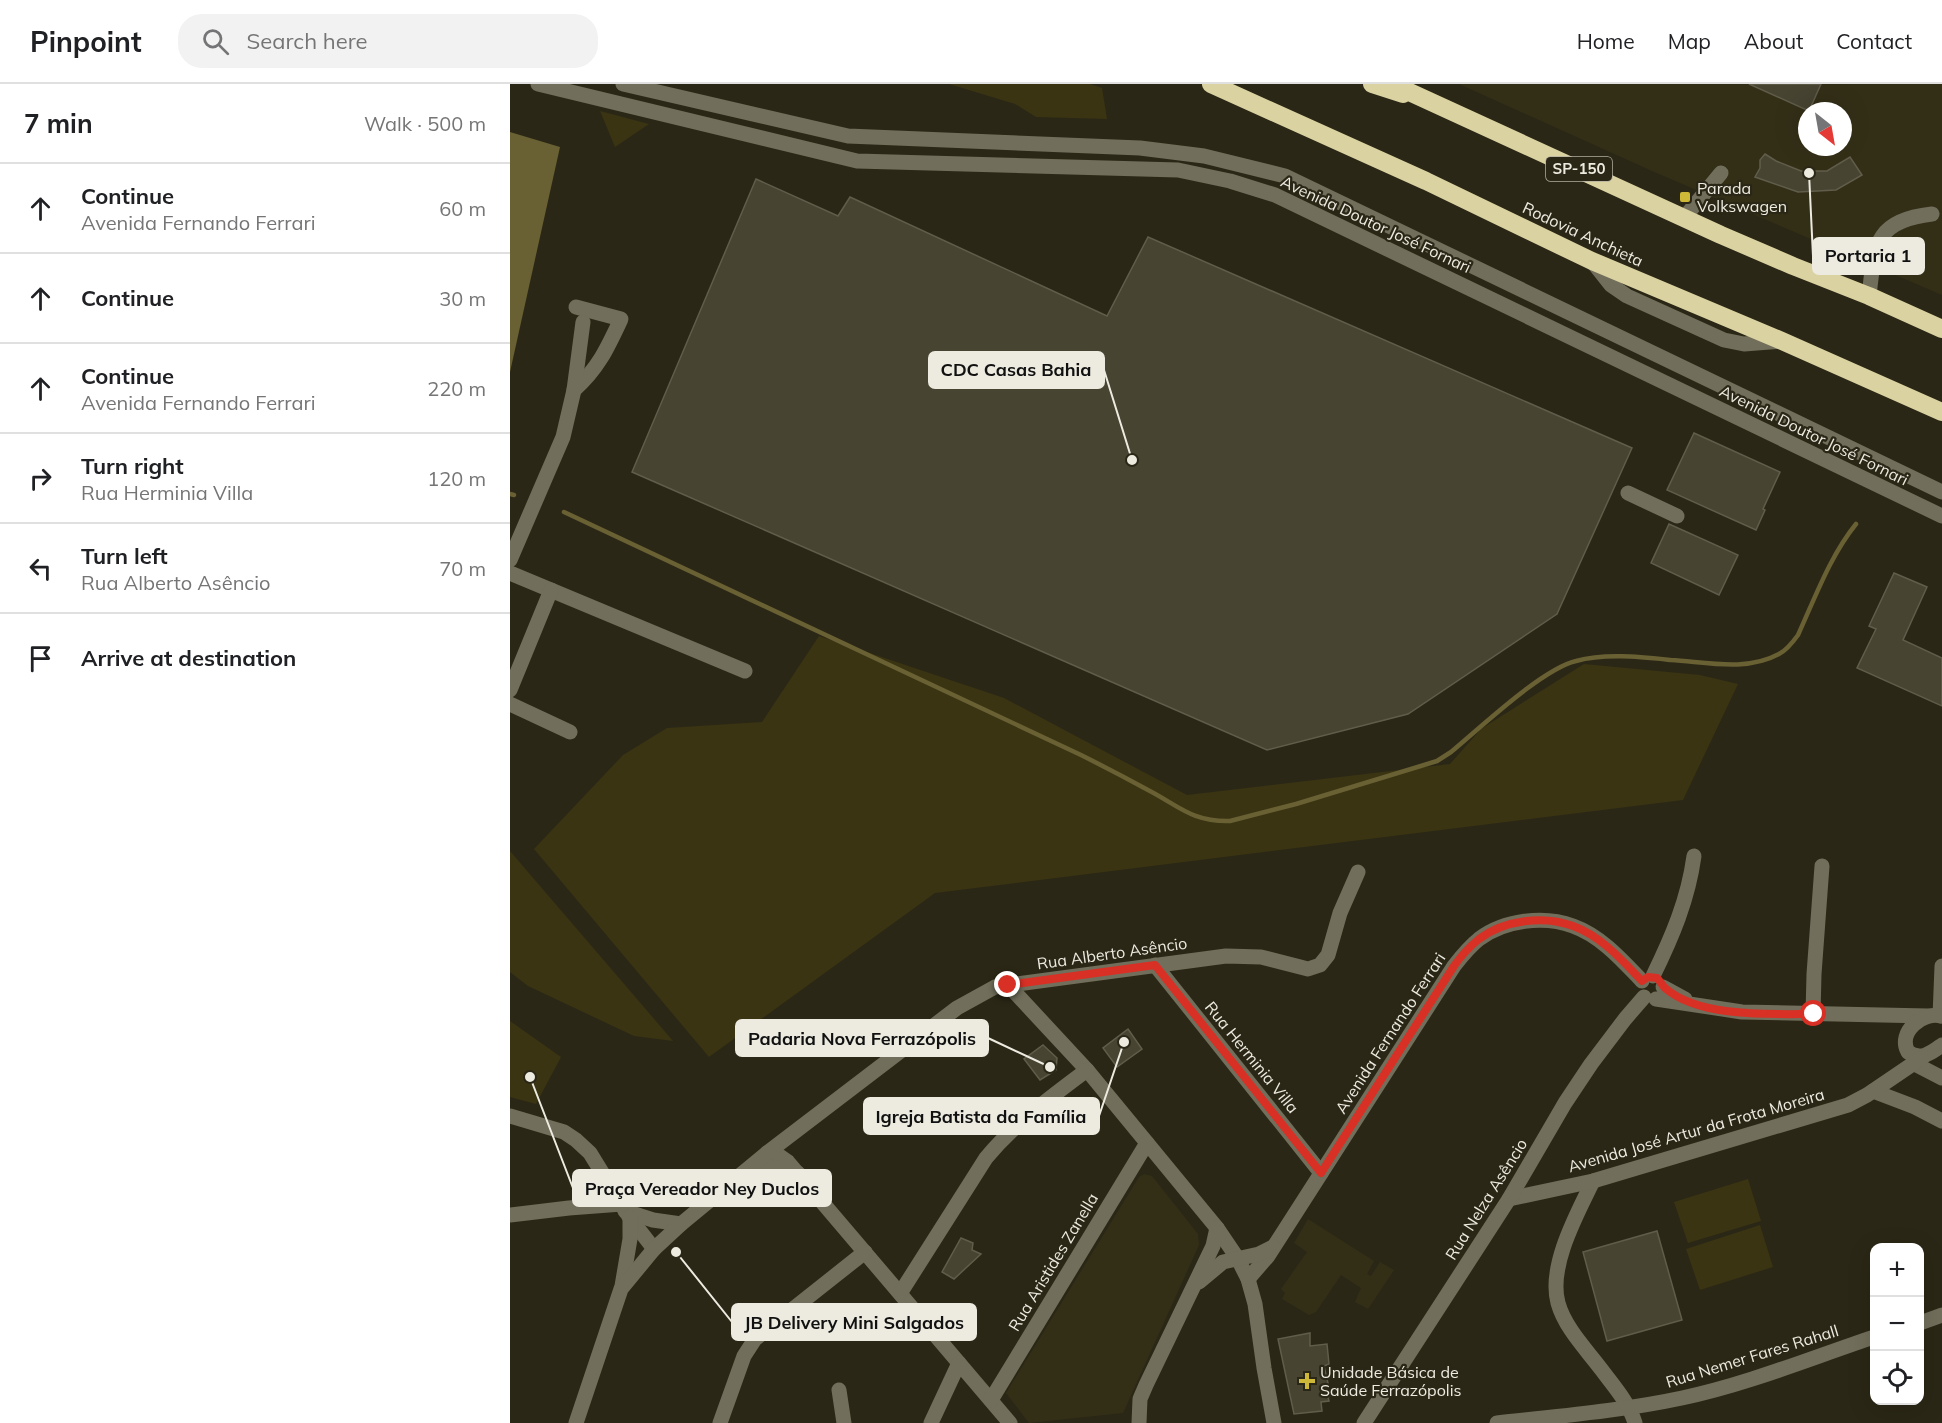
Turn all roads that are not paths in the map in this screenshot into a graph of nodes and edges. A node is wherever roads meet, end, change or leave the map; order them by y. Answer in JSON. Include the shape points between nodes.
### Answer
{"nodes":[{"id":1,"x":538,"y":84,"type":"edge"},
{"id":2,"x":623,"y":84,"type":"edge"},
{"id":3,"x":1211,"y":84,"type":"edge"},
{"id":4,"x":1372,"y":84,"type":"edge"},
{"id":5,"x":1392,"y":84,"type":"edge"},
{"id":6,"x":1436,"y":104,"type":"junction"},
{"id":7,"x":1721,"y":173,"type":"dead end"},
{"id":8,"x":1932,"y":214,"type":"dead end"},
{"id":9,"x":1684,"y":218,"type":"junction"},
{"id":10,"x":1869,"y":296,"type":"junction"},
{"id":11,"x":576,"y":307,"type":"dead end"},
{"id":12,"x":583,"y":322,"type":"dead end"},
{"id":13,"x":1942,"y":329,"type":"edge"},
{"id":14,"x":574,"y":390,"type":"junction"},
{"id":15,"x":1942,"y":412,"type":"edge"},
{"id":16,"x":1942,"y":492,"type":"edge"},
{"id":17,"x":1628,"y":493,"type":"dead end"},
{"id":18,"x":1677,"y":516,"type":"dead end"},
{"id":19,"x":1942,"y":516,"type":"edge"},
{"id":20,"x":510,"y":560,"type":"edge"},
{"id":21,"x":510,"y":573,"type":"edge"},
{"id":22,"x":550,"y":590,"type":"junction"},
{"id":23,"x":745,"y":671,"type":"dead end"},
{"id":24,"x":510,"y":690,"type":"edge"},
{"id":25,"x":510,"y":704,"type":"edge"},
{"id":26,"x":570,"y":732,"type":"dead end"},
{"id":27,"x":1694,"y":856,"type":"dead end"},
{"id":28,"x":1822,"y":866,"type":"dead end"},
{"id":29,"x":1358,"y":872,"type":"dead end"},
{"id":30,"x":1155,"y":965,"type":"junction"},
{"id":31,"x":1942,"y":966,"type":"edge"},
{"id":32,"x":1008,"y":985,"type":"junction"},
{"id":33,"x":1652,"y":988,"type":"junction"},
{"id":34,"x":1814,"y":1014,"type":"junction"},
{"id":35,"x":1879,"y":1016,"type":"junction"},
{"id":36,"x":1937,"y":1016,"type":"edge"},
{"id":37,"x":1905,"y":1044,"type":"junction"},
{"id":38,"x":1942,"y":1045,"type":"edge"},
{"id":39,"x":1918,"y":1060,"type":"junction"},
{"id":40,"x":1087,"y":1070,"type":"junction"},
{"id":41,"x":1942,"y":1078,"type":"edge"},
{"id":42,"x":1887,"y":1080,"type":"junction"},
{"id":43,"x":1873,"y":1091,"type":"junction"},
{"id":44,"x":510,"y":1116,"type":"edge"},
{"id":45,"x":1942,"y":1121,"type":"edge"},
{"id":46,"x":797,"y":1131,"type":"junction"},
{"id":47,"x":1147,"y":1143,"type":"junction"},
{"id":48,"x":767,"y":1153,"type":"junction"},
{"id":49,"x":798,"y":1173,"type":"junction"},
{"id":50,"x":1321,"y":1173,"type":"junction"},
{"id":51,"x":1593,"y":1181,"type":"junction"},
{"id":52,"x":728,"y":1186,"type":"junction"},
{"id":53,"x":1509,"y":1199,"type":"junction"},
{"id":54,"x":626,"y":1211,"type":"junction"},
{"id":55,"x":510,"y":1215,"type":"edge"},
{"id":56,"x":681,"y":1224,"type":"junction"},
{"id":57,"x":1217,"y":1228,"type":"junction"},
{"id":58,"x":1273,"y":1247,"type":"junction"},
{"id":59,"x":654,"y":1250,"type":"junction"},
{"id":60,"x":866,"y":1252,"type":"junction"},
{"id":61,"x":1238,"y":1259,"type":"junction"},
{"id":62,"x":1248,"y":1279,"type":"junction"},
{"id":63,"x":621,"y":1289,"type":"junction"},
{"id":64,"x":1190,"y":1290,"type":"junction"},
{"id":65,"x":901,"y":1292,"type":"junction"},
{"id":66,"x":1941,"y":1315,"type":"edge"},
{"id":67,"x":1924,"y":1321,"type":"edge"},
{"id":68,"x":1870,"y":1339,"type":"edge"},
{"id":69,"x":959,"y":1363,"type":"junction"},
{"id":70,"x":839,"y":1390,"type":"dead end"},
{"id":71,"x":991,"y":1400,"type":"junction"},
{"id":72,"x":1629,"y":1408,"type":"junction"},
{"id":73,"x":576,"y":1423,"type":"edge"},
{"id":74,"x":720,"y":1423,"type":"edge"},
{"id":75,"x":844,"y":1423,"type":"edge"},
{"id":76,"x":931,"y":1423,"type":"edge"},
{"id":77,"x":1010,"y":1423,"type":"edge"},
{"id":78,"x":1139,"y":1423,"type":"edge"},
{"id":79,"x":1274,"y":1423,"type":"edge"},
{"id":80,"x":1364,"y":1423,"type":"edge"},
{"id":81,"x":1497,"y":1423,"type":"edge"},
{"id":82,"x":1635,"y":1423,"type":"edge"}],
"edges":[{"from":1,"to":19,"type":"street","name":"Avenida Doutor José Fornari","via":[[857,160],[1178,170],[1230,181],[1286,200]]},
{"from":2,"to":16,"type":"street","name":"Avenida Doutor José Fornari","via":[[848,136],[1140,148],[1204,156],[1285,176]]},
{"from":3,"to":15,"type":"highway","name":"Rodovia Anchieta","via":[[1592,261]]},
{"from":4,"to":6,"type":"highway","number":"SP-150"},
{"from":5,"to":6,"type":"highway","number":"SP-150"},
{"from":6,"to":9,"type":"highway","number":"SP-150"},
{"from":7,"to":9,"type":"street"},
{"from":8,"to":10,"type":"street","via":[[1895,224],[1881,237],[1874,253]]},
{"from":9,"to":10,"type":"highway","number":"SP-150"},
{"from":10,"to":13,"type":"highway","number":"SP-150"},
{"from":11,"to":14,"type":"street","via":[[621,319],[590,376]]},
{"from":12,"to":14,"type":"street"},
{"from":14,"to":20,"type":"street","via":[[563,437]]},
{"from":17,"to":18,"type":"street"},
{"from":21,"to":22,"type":"street"},
{"from":22,"to":23,"type":"street"},
{"from":22,"to":24,"type":"street"},
{"from":25,"to":26,"type":"street"},
{"from":27,"to":33,"type":"street","name":"Rua Nelza Asêncio","via":[[1682,911]]},
{"from":28,"to":34,"type":"street"},
{"from":29,"to":30,"type":"street","name":"Rua Alberto Asêncio","via":[[1328,955],[1314,968],[1250,956]]},
{"from":30,"to":32,"type":"street","name":"Rua Alberto Asêncio"},
{"from":30,"to":50,"type":"street","name":"Rua Herminia Villa"},
{"from":31,"to":36,"type":"street"},
{"from":32,"to":40,"type":"street"},
{"from":32,"to":46,"type":"street","name":"Rua Alberto Asêncio","via":[[995,987],[957,1008]]},
{"from":33,"to":34,"type":"street","name":"Avenida Fernando Ferrari","via":[[1696,1004],[1742,1012]]},
{"from":33,"to":50,"type":"street","name":"Avenida Fernando Ferrari","via":[[1605,945],[1573,926],[1536,921],[1489,932],[1454,966]]},
{"from":33,"to":53,"type":"street","name":"Rua Nelza Asêncio","via":[[1584,1074]]},
{"from":34,"to":35,"type":"street"},
{"from":35,"to":36,"type":"street"},
{"from":35,"to":37,"type":"street","via":[[1897,1029]]},
{"from":36,"to":37,"type":"street","name":"Avenida José Artur da Frota Moreira","via":[[1912,1026]]},
{"from":37,"to":39,"type":"street"},
{"from":37,"to":42,"type":"street","name":"Avenida José Artur da Frota Moreira","via":[[1900,1061]]},
{"from":38,"to":39,"type":"street","name":"Avenida José Artur da Frota Moreira"},
{"from":39,"to":41,"type":"street"},
{"from":39,"to":42,"type":"street","name":"Avenida José Artur da Frota Moreira"},
{"from":40,"to":47,"type":"street"},
{"from":40,"to":65,"type":"street","via":[[1038,1107],[992,1150]]},
{"from":42,"to":43,"type":"street","name":"Avenida José Artur da Frota Moreira"},
{"from":43,"to":45,"type":"street"},
{"from":43,"to":51,"type":"street","name":"Avenida José Artur da Frota Moreira","via":[[1848,1105]]},
{"from":44,"to":54,"type":"street","via":[[564,1132],[576,1140],[590,1153]]},
{"from":46,"to":48,"type":"street","name":"Rua Alberto Asêncio"},
{"from":46,"to":49,"type":"street","via":[[790,1151]]},
{"from":47,"to":57,"type":"street"},
{"from":47,"to":71,"type":"street","name":"Rua Aristides Zanella"},
{"from":48,"to":49,"type":"street","via":[[782,1157]]},
{"from":48,"to":52,"type":"street","name":"Rua Alberto Asêncio"},
{"from":49,"to":52,"type":"street","name":"Rua Alberto Asêncio","via":[[770,1167]]},
{"from":49,"to":60,"type":"street"},
{"from":50,"to":58,"type":"street","name":"Avenida Fernando Ferrari"},
{"from":51,"to":53,"type":"street","name":"Avenida José Artur da Frota Moreira"},
{"from":51,"to":72,"type":"street","via":[[1557,1272],[1558,1304],[1570,1327]]},
{"from":52,"to":56,"type":"street","name":"Rua Alberto Asêncio"},
{"from":53,"to":80,"type":"street","name":"Rua Nelza Asêncio"},
{"from":54,"to":55,"type":"street","via":[[569,1208]]},
{"from":54,"to":56,"type":"street"},
{"from":54,"to":59,"type":"street"},
{"from":54,"to":63,"type":"street","via":[[630,1239]]},
{"from":56,"to":59,"type":"street","name":"Rua Alberto Asêncio"},
{"from":57,"to":61,"type":"street"},
{"from":57,"to":64,"type":"street","via":[[1213,1246]]},
{"from":58,"to":61,"type":"street"},
{"from":58,"to":62,"type":"street","name":"Avenida Fernando Ferrari"},
{"from":59,"to":63,"type":"street","name":"Rua Alberto Asêncio"},
{"from":60,"to":65,"type":"street"},
{"from":60,"to":74,"type":"street","via":[[755,1339],[744,1356]]},
{"from":61,"to":62,"type":"street"},
{"from":61,"to":64,"type":"street","via":[[1218,1265]]},
{"from":62,"to":79,"type":"street"},
{"from":63,"to":73,"type":"street"},
{"from":64,"to":78,"type":"street","via":[[1140,1399]]},
{"from":65,"to":69,"type":"street"},
{"from":66,"to":67,"type":"street"},
{"from":68,"to":72,"type":"street","name":"Rua Nemer Fares Rahall","via":[[1708,1392]]},
{"from":69,"to":71,"type":"street"},
{"from":69,"to":76,"type":"street"},
{"from":70,"to":75,"type":"street"},
{"from":71,"to":77,"type":"street"},
{"from":72,"to":81,"type":"street","name":"Rua Nemer Fares Rahall"},
{"from":72,"to":82,"type":"street"}]}
